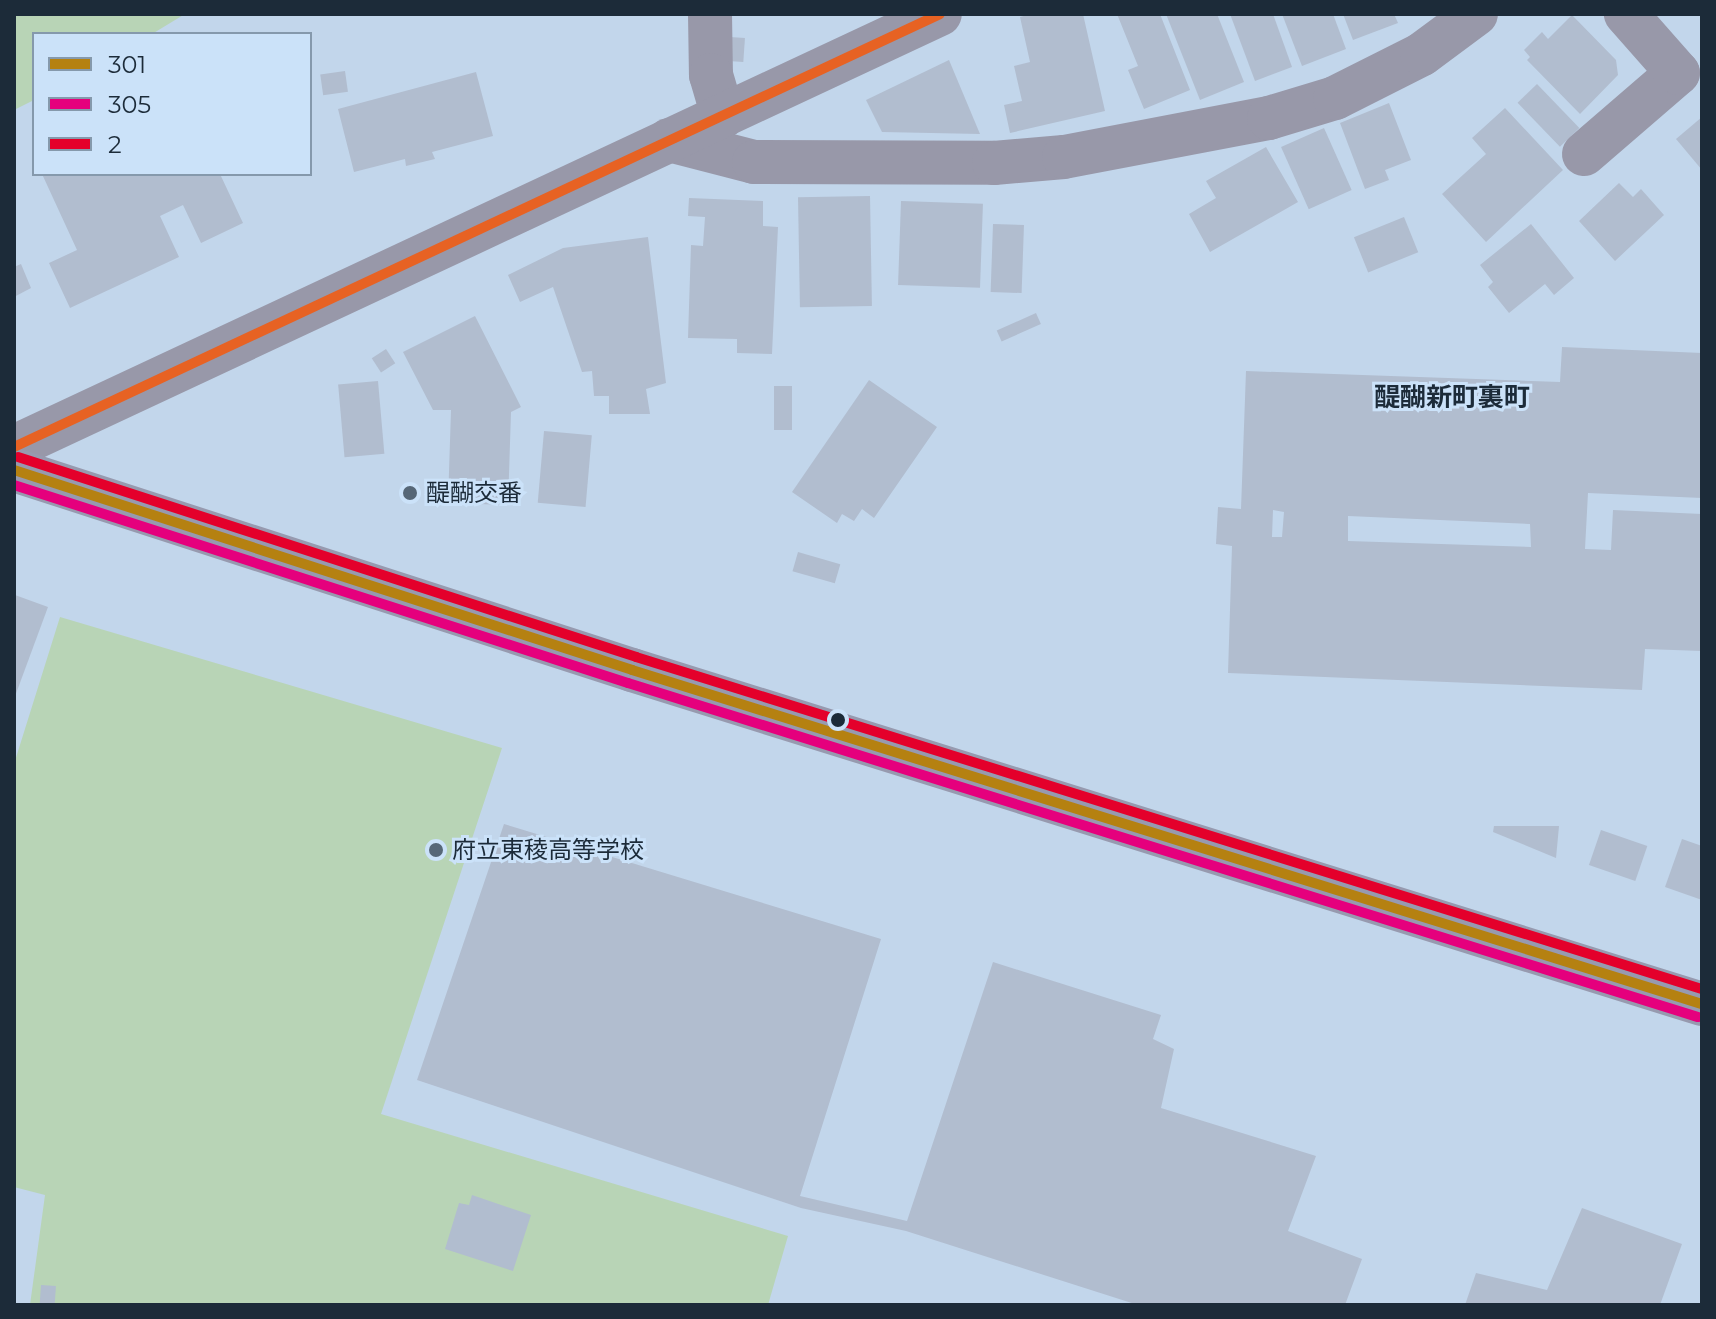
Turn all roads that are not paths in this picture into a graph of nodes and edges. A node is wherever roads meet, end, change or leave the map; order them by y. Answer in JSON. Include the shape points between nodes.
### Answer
{"nodes":[{"id":1,"x":710,"y":14,"type":"edge"},
{"id":2,"x":940,"y":14,"type":"edge"},
{"id":3,"x":1476,"y":14,"type":"edge"},
{"id":4,"x":1626,"y":14,"type":"edge"},
{"id":5,"x":723,"y":116,"type":"junction"},
{"id":6,"x":669,"y":140,"type":"junction"},
{"id":7,"x":1584,"y":154,"type":"dead end"},
{"id":8,"x":14,"y":447,"type":"edge"},
{"id":9,"x":14,"y":470,"type":"edge"},
{"id":10,"x":1702,"y":1004,"type":"edge"}],
"edges":[{"from":1,"to":5,"type":"street","via":[[711,75]]},
{"from":2,"to":5,"type":"street"},
{"from":3,"to":6,"type":"street","via":[[1422,54],[1335,98],[1269,118],[1064,157],[994,163],[754,162]]},
{"from":4,"to":7,"type":"street","via":[[1678,73]]},
{"from":5,"to":6,"type":"street"},
{"from":6,"to":8,"type":"street"},
{"from":9,"to":10,"type":"main road","via":[[632,670]]}]}
